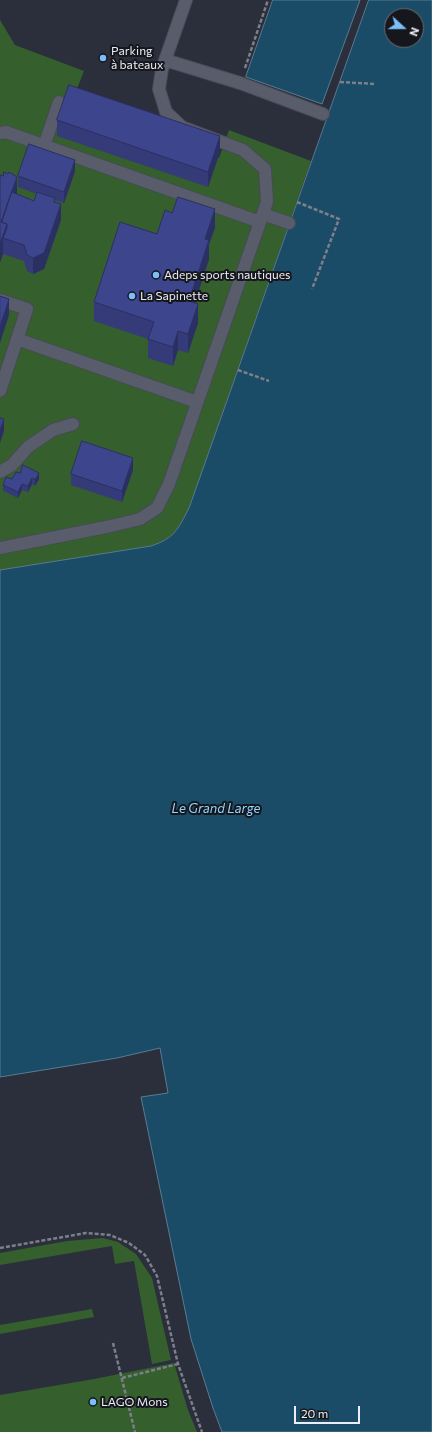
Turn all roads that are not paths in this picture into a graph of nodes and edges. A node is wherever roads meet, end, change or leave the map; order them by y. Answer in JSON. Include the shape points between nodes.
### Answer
{"nodes":[{"id":1,"x":186,"y":0,"type":"edge"},
{"id":2,"x":165,"y":60,"type":"junction"},
{"id":3,"x":59,"y":102,"type":"dead end"},
{"id":4,"x":323,"y":114,"type":"dead end"},
{"id":5,"x":0,"y":133,"type":"edge"},
{"id":6,"x":44,"y":146,"type":"junction"},
{"id":7,"x":261,"y":218,"type":"junction"},
{"id":8,"x":289,"y":223,"type":"dead end"},
{"id":9,"x":0,"y":300,"type":"edge"},
{"id":10,"x":17,"y":339,"type":"junction"},
{"id":11,"x":0,"y":391,"type":"edge"},
{"id":12,"x":197,"y":402,"type":"junction"},
{"id":13,"x":73,"y":424,"type":"dead end"},
{"id":14,"x":0,"y":472,"type":"edge"},
{"id":15,"x":0,"y":548,"type":"edge"}],
"edges":[{"from":1,"to":2,"type":"lane"},
{"from":2,"to":4,"type":"lane","via":[[240,83]]},
{"from":2,"to":7,"type":"lane","via":[[159,89],[166,112],[182,127],[243,150],[265,169],[267,202]]},
{"from":3,"to":6,"type":"lane"},
{"from":5,"to":6,"type":"lane","via":[[6,132]]},
{"from":6,"to":7,"type":"lane"},
{"from":7,"to":8,"type":"lane"},
{"from":7,"to":12,"type":"lane"},
{"from":9,"to":10,"type":"lane","via":[[27,309]]},
{"from":10,"to":11,"type":"lane"},
{"from":10,"to":12,"type":"lane"},
{"from":12,"to":15,"type":"lane","via":[[169,484],[157,508],[140,519]]},
{"from":13,"to":14,"type":"lane","via":[[53,430],[28,447],[12,465]]}]}
